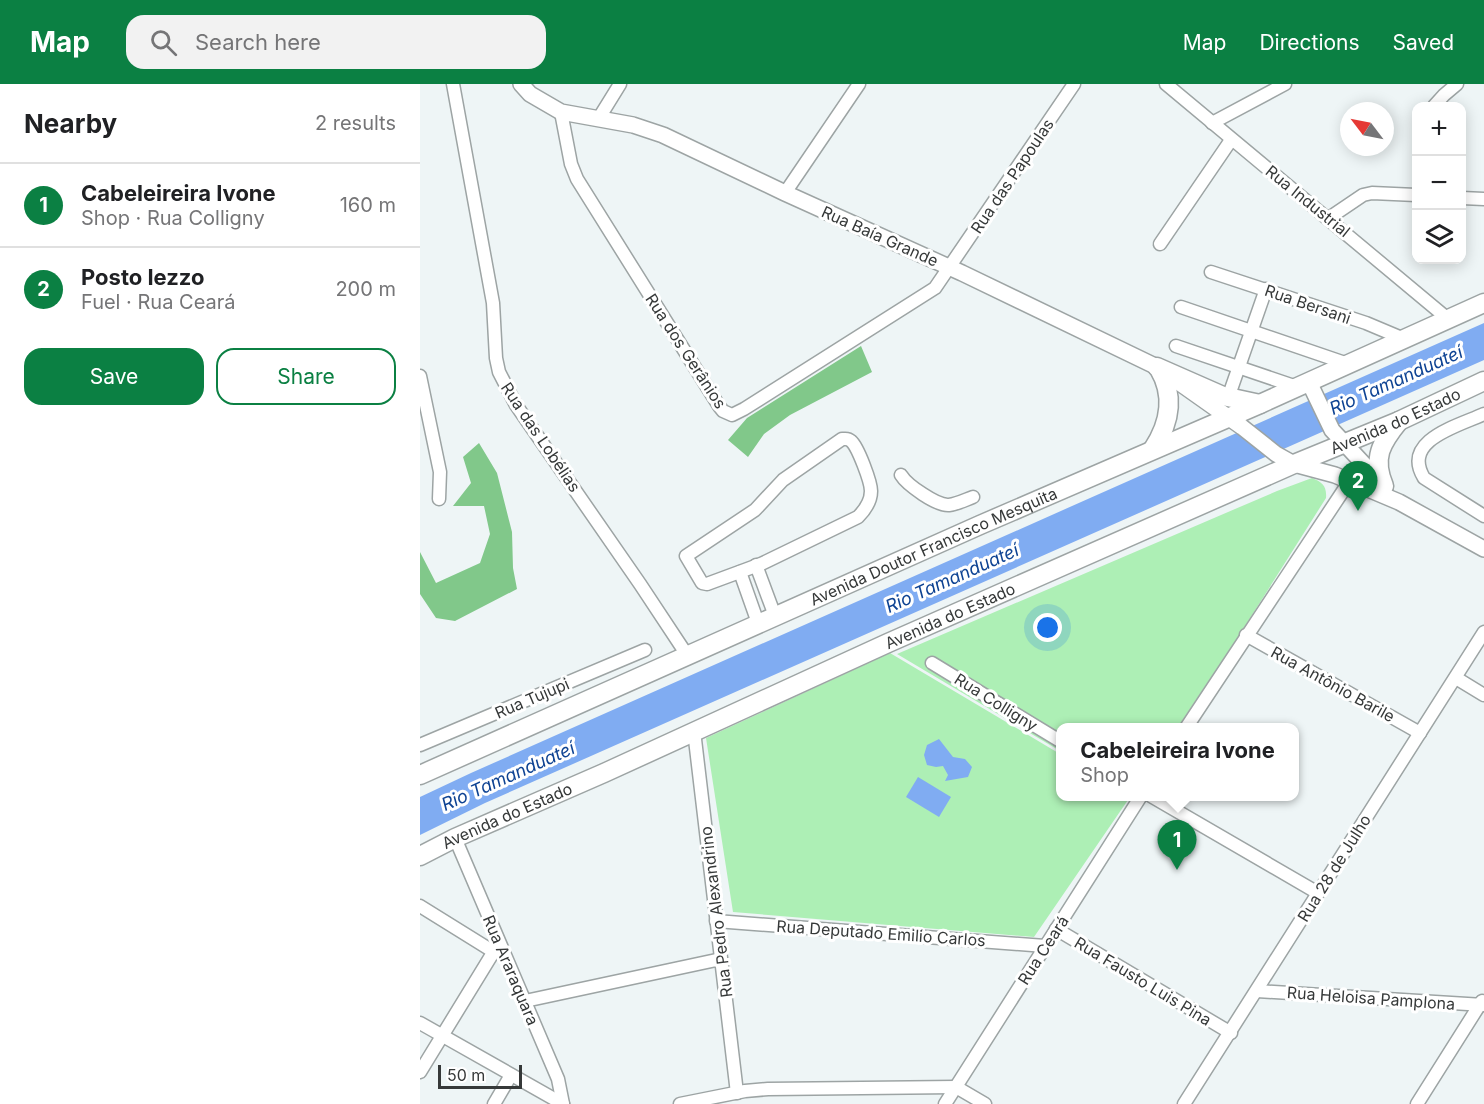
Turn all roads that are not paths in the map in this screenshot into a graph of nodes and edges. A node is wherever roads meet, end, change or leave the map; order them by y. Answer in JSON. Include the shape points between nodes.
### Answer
{"nodes":[{"id":1,"x":453,"y":84,"type":"edge"},
{"id":2,"x":521,"y":84,"type":"edge"},
{"id":3,"x":620,"y":84,"type":"edge"},
{"id":4,"x":859,"y":84,"type":"edge"},
{"id":5,"x":1074,"y":84,"type":"edge"},
{"id":6,"x":1166,"y":84,"type":"edge"},
{"id":7,"x":1285,"y":84,"type":"edge"},
{"id":8,"x":1457,"y":84,"type":"edge"},
{"id":9,"x":1438,"y":102,"type":"edge"},
{"id":10,"x":561,"y":112,"type":"junction"},
{"id":11,"x":599,"y":118,"type":"junction"},
{"id":12,"x":1212,"y":123,"type":"junction"},
{"id":13,"x":1231,"y":140,"type":"junction"},
{"id":14,"x":785,"y":193,"type":"junction"},
{"id":15,"x":1412,"y":195,"type":"edge"},
{"id":16,"x":1466,"y":198,"type":"edge"},
{"id":17,"x":1484,"y":199,"type":"edge"},
{"id":18,"x":1329,"y":218,"type":"junction"},
{"id":19,"x":1160,"y":244,"type":"dead end"},
{"id":20,"x":950,"y":267,"type":"junction"},
{"id":21,"x":1211,"y":272,"type":"dead end"},
{"id":22,"x":1266,"y":289,"type":"junction"},
{"id":23,"x":1484,"y":303,"type":"edge"},
{"id":24,"x":1181,"y":307,"type":"dead end"},
{"id":25,"x":1448,"y":319,"type":"junction"},
{"id":26,"x":1252,"y":331,"type":"junction"},
{"id":27,"x":1404,"y":339,"type":"junction"},
{"id":28,"x":1176,"y":346,"type":"dead end"},
{"id":29,"x":1348,"y":364,"type":"junction"},
{"id":30,"x":1239,"y":367,"type":"junction"},
{"id":31,"x":1158,"y":368,"type":"junction"},
{"id":32,"x":420,"y":376,"type":"edge"},
{"id":33,"x":1484,"y":381,"type":"edge"},
{"id":34,"x":1307,"y":388,"type":"junction"},
{"id":35,"x":1228,"y":398,"type":"junction"},
{"id":36,"x":1260,"y":404,"type":"junction"},
{"id":37,"x":1484,"y":414,"type":"edge"},
{"id":38,"x":1399,"y":421,"type":"junction"},
{"id":39,"x":1235,"y":422,"type":"junction"},
{"id":40,"x":1338,"y":437,"type":"junction"},
{"id":41,"x":1153,"y":449,"type":"junction"},
{"id":42,"x":1294,"y":464,"type":"junction"},
{"id":43,"x":1325,"y":472,"type":"junction"},
{"id":44,"x":901,"y":474,"type":"dead end"},
{"id":45,"x":1356,"y":483,"type":"junction"},
{"id":46,"x":1383,"y":486,"type":"junction"},
{"id":47,"x":973,"y":497,"type":"dead end"},
{"id":48,"x":439,"y":499,"type":"dead end"},
{"id":49,"x":1399,"y":502,"type":"junction"},
{"id":50,"x":1335,"y":503,"type":"junction"},
{"id":51,"x":1484,"y":516,"type":"edge"},
{"id":52,"x":1484,"y":549,"type":"edge"},
{"id":53,"x":756,"y":565,"type":"junction"},
{"id":54,"x":740,"y":572,"type":"junction"},
{"id":55,"x":766,"y":620,"type":"junction"},
{"id":56,"x":1484,"y":632,"type":"edge"},
{"id":57,"x":1246,"y":634,"type":"junction"},
{"id":58,"x":645,"y":650,"type":"dead end"},
{"id":59,"x":687,"y":655,"type":"junction"},
{"id":60,"x":932,"y":663,"type":"dead end"},
{"id":61,"x":1456,"y":678,"type":"junction"},
{"id":62,"x":1484,"y":694,"type":"edge"},
{"id":63,"x":1189,"y":723,"type":"edge"},
{"id":64,"x":694,"y":730,"type":"junction"},
{"id":65,"x":1420,"y":733,"type":"junction"},
{"id":66,"x":1056,"y":739,"type":"edge"},
{"id":67,"x":420,"y":744,"type":"edge"},
{"id":68,"x":420,"y":776,"type":"edge"},
{"id":69,"x":1138,"y":801,"type":"edge"},
{"id":70,"x":1160,"y":801,"type":"edge"},
{"id":71,"x":455,"y":838,"type":"junction"},
{"id":72,"x":420,"y":856,"type":"edge"},
{"id":73,"x":1318,"y":892,"type":"junction"},
{"id":74,"x":422,"y":912,"type":"edge"},
{"id":75,"x":717,"y":921,"type":"junction"},
{"id":76,"x":1056,"y":928,"type":"junction"},
{"id":77,"x":1045,"y":946,"type":"junction"},
{"id":78,"x":496,"y":947,"type":"junction"},
{"id":79,"x":721,"y":959,"type":"junction"},
{"id":80,"x":1261,"y":986,"type":"junction"},
{"id":81,"x":525,"y":1001,"type":"junction"},
{"id":82,"x":1482,"y":1003,"type":"edge"},
{"id":83,"x":420,"y":1023,"type":"edge"},
{"id":84,"x":1231,"y":1033,"type":"junction"},
{"id":85,"x":442,"y":1036,"type":"junction"},
{"id":86,"x":420,"y":1072,"type":"edge"},
{"id":87,"x":511,"y":1075,"type":"junction"},
{"id":88,"x":956,"y":1087,"type":"junction"},
{"id":89,"x":737,"y":1093,"type":"junction"},
{"id":90,"x":494,"y":1104,"type":"edge"},
{"id":91,"x":563,"y":1104,"type":"edge"},
{"id":92,"x":680,"y":1104,"type":"edge"},
{"id":93,"x":945,"y":1104,"type":"edge"},
{"id":94,"x":985,"y":1104,"type":"edge"},
{"id":95,"x":1185,"y":1104,"type":"edge"},
{"id":96,"x":1417,"y":1104,"type":"edge"}],
"edges":[{"from":1,"to":59,"type":"street","name":"Rua das Lobélias","via":[[493,303],[499,372],[516,405]]},
{"from":2,"to":10,"type":"main road","name":"Rua Baía Grande","via":[[530,94]]},
{"from":3,"to":11,"type":"street"},
{"from":4,"to":14,"type":"street"},
{"from":5,"to":20,"type":"street","name":"Rua das Papoulas"},
{"from":6,"to":12,"type":"street","name":"Rua Industrial"},
{"from":7,"to":12,"type":"street"},
{"from":8,"to":9,"type":"street"},
{"from":10,"to":11,"type":"main road","name":"Rua Baía Grande"},
{"from":10,"to":20,"type":"street","name":"Rua dos Gerânios","via":[[577,179],[719,406],[728,414],[736,414],[935,288]]},
{"from":11,"to":14,"type":"main road","name":"Rua Baía Grande","via":[[663,135]]},
{"from":12,"to":13,"type":"street","name":"Rua Industrial"},
{"from":13,"to":18,"type":"street","name":"Rua Industrial"},
{"from":13,"to":19,"type":"street"},
{"from":14,"to":20,"type":"main road","name":"Rua Baía Grande"},
{"from":15,"to":18,"type":"street","via":[[1363,195]]},
{"from":16,"to":17,"type":"street"},
{"from":18,"to":25,"type":"street","name":"Rua Industrial"},
{"from":20,"to":31,"type":"main road","name":"Rua Baía Grande"},
{"from":21,"to":22,"type":"street","name":"Rua Bersani"},
{"from":22,"to":26,"type":"street"},
{"from":22,"to":27,"type":"street","name":"Rua Bersani"},
{"from":23,"to":25,"type":"highway","name":"Avenida Doutor Francisco Mesquita"},
{"from":24,"to":26,"type":"street"},
{"from":25,"to":27,"type":"highway","name":"Avenida Doutor Francisco Mesquita"},
{"from":26,"to":29,"type":"street"},
{"from":26,"to":30,"type":"street"},
{"from":27,"to":29,"type":"highway","name":"Avenida Doutor Francisco Mesquita"},
{"from":28,"to":30,"type":"street"},
{"from":29,"to":34,"type":"highway","name":"Avenida Doutor Francisco Mesquita"},
{"from":30,"to":34,"type":"street"},
{"from":30,"to":35,"type":"street"},
{"from":31,"to":35,"type":"highway"},
{"from":31,"to":39,"type":"main road","name":"Rua Baía Grande"},
{"from":31,"to":41,"type":"highway","via":[[1169,390],[1168,411]]},
{"from":32,"to":48,"type":"street","via":[[440,472]]},
{"from":33,"to":38,"type":"highway","name":"Avenida do Estado"},
{"from":34,"to":36,"type":"highway","name":"Avenida Doutor Francisco Mesquita"},
{"from":34,"to":40,"type":"main road"},
{"from":35,"to":36,"type":"highway"},
{"from":36,"to":39,"type":"highway","name":"Avenida Doutor Francisco Mesquita"},
{"from":37,"to":51,"type":"street","via":[[1428,441],[1417,460],[1424,478]]},
{"from":38,"to":40,"type":"highway","name":"Avenida do Estado"},
{"from":38,"to":46,"type":"highway","via":[[1379,454],[1378,472]]},
{"from":39,"to":41,"type":"highway","name":"Avenida Doutor Francisco Mesquita"},
{"from":39,"to":42,"type":"main road","name":"Rua Baía Grande"},
{"from":40,"to":42,"type":"highway","name":"Avenida do Estado"},
{"from":40,"to":46,"type":"main road"},
{"from":41,"to":55,"type":"highway","name":"Avenida Doutor Francisco Mesquita"},
{"from":42,"to":43,"type":"main road","name":"Rua Baía Grande"},
{"from":42,"to":64,"type":"highway","name":"Avenida do Estado"},
{"from":43,"to":45,"type":"main road","name":"Rua Baía Grande"},
{"from":43,"to":50,"type":"street","via":[[1334,487]]},
{"from":44,"to":47,"type":"street","via":[[906,482],[939,504],[951,505]]},
{"from":45,"to":49,"type":"main road","name":"Rua Baía Grande"},
{"from":45,"to":50,"type":"street","via":[[1347,485]]},
{"from":46,"to":49,"type":"main road"},
{"from":49,"to":52,"type":"main road"},
{"from":50,"to":57,"type":"street"},
{"from":53,"to":54,"type":"street"},
{"from":53,"to":54,"type":"street","via":[[864,512],[870,498],[869,479],[850,441],[836,441],[783,480],[756,510],[686,556],[704,584]]},
{"from":53,"to":55,"type":"street"},
{"from":54,"to":55,"type":"street"},
{"from":55,"to":59,"type":"highway","name":"Avenida Doutor Francisco Mesquita"},
{"from":56,"to":61,"type":"street","name":"Rua 28 de Julho"},
{"from":57,"to":63,"type":"street"},
{"from":57,"to":65,"type":"street","name":"Rua Antônio Barile"},
{"from":58,"to":67,"type":"street","name":"Rua Tujupi"},
{"from":59,"to":68,"type":"highway","name":"Avenida Doutor Francisco Mesquita"},
{"from":60,"to":66,"type":"street","name":"Rua Colligny"},
{"from":61,"to":62,"type":"street"},
{"from":61,"to":65,"type":"street","name":"Rua 28 de Julho"},
{"from":64,"to":71,"type":"highway","name":"Avenida do Estado"},
{"from":64,"to":75,"type":"street","name":"Rua Pedro Alexandrino"},
{"from":65,"to":73,"type":"street","name":"Rua 28 de Julho"},
{"from":69,"to":76,"type":"street","name":"Rua Ceará"},
{"from":70,"to":73,"type":"street"},
{"from":71,"to":72,"type":"highway","name":"Avenida do Estado"},
{"from":71,"to":78,"type":"street","name":"Rua Araraquara"},
{"from":73,"to":80,"type":"street","name":"Rua 28 de Julho"},
{"from":74,"to":78,"type":"street"},
{"from":75,"to":77,"type":"street","name":"Rua Deputado Emilio Carlos"},
{"from":75,"to":79,"type":"street","name":"Rua Pedro Alexandrino"},
{"from":76,"to":77,"type":"street","name":"Rua Ceará"},
{"from":76,"to":84,"type":"street","name":"Rua Fausto Luis Pina"},
{"from":77,"to":88,"type":"street","name":"Rua Ceará"},
{"from":78,"to":81,"type":"street","name":"Rua Araraquara"},
{"from":78,"to":85,"type":"street"},
{"from":79,"to":81,"type":"street"},
{"from":79,"to":89,"type":"street","name":"Rua Pedro Alexandrino"},
{"from":80,"to":82,"type":"street","name":"Rua Heloisa Pamplona"},
{"from":80,"to":84,"type":"street","name":"Rua 28 de Julho"},
{"from":81,"to":91,"type":"street","name":"Rua Araraquara","via":[[558,1080]]},
{"from":82,"to":96,"type":"street"},
{"from":83,"to":85,"type":"street"},
{"from":84,"to":95,"type":"street","name":"Rua 28 de Julho"},
{"from":85,"to":86,"type":"street"},
{"from":85,"to":87,"type":"street"},
{"from":87,"to":90,"type":"street"},
{"from":87,"to":91,"type":"street"},
{"from":88,"to":89,"type":"street","via":[[768,1089]]},
{"from":88,"to":93,"type":"street","name":"Rua Ceará"},
{"from":88,"to":94,"type":"street"},
{"from":89,"to":92,"type":"street"}]}
